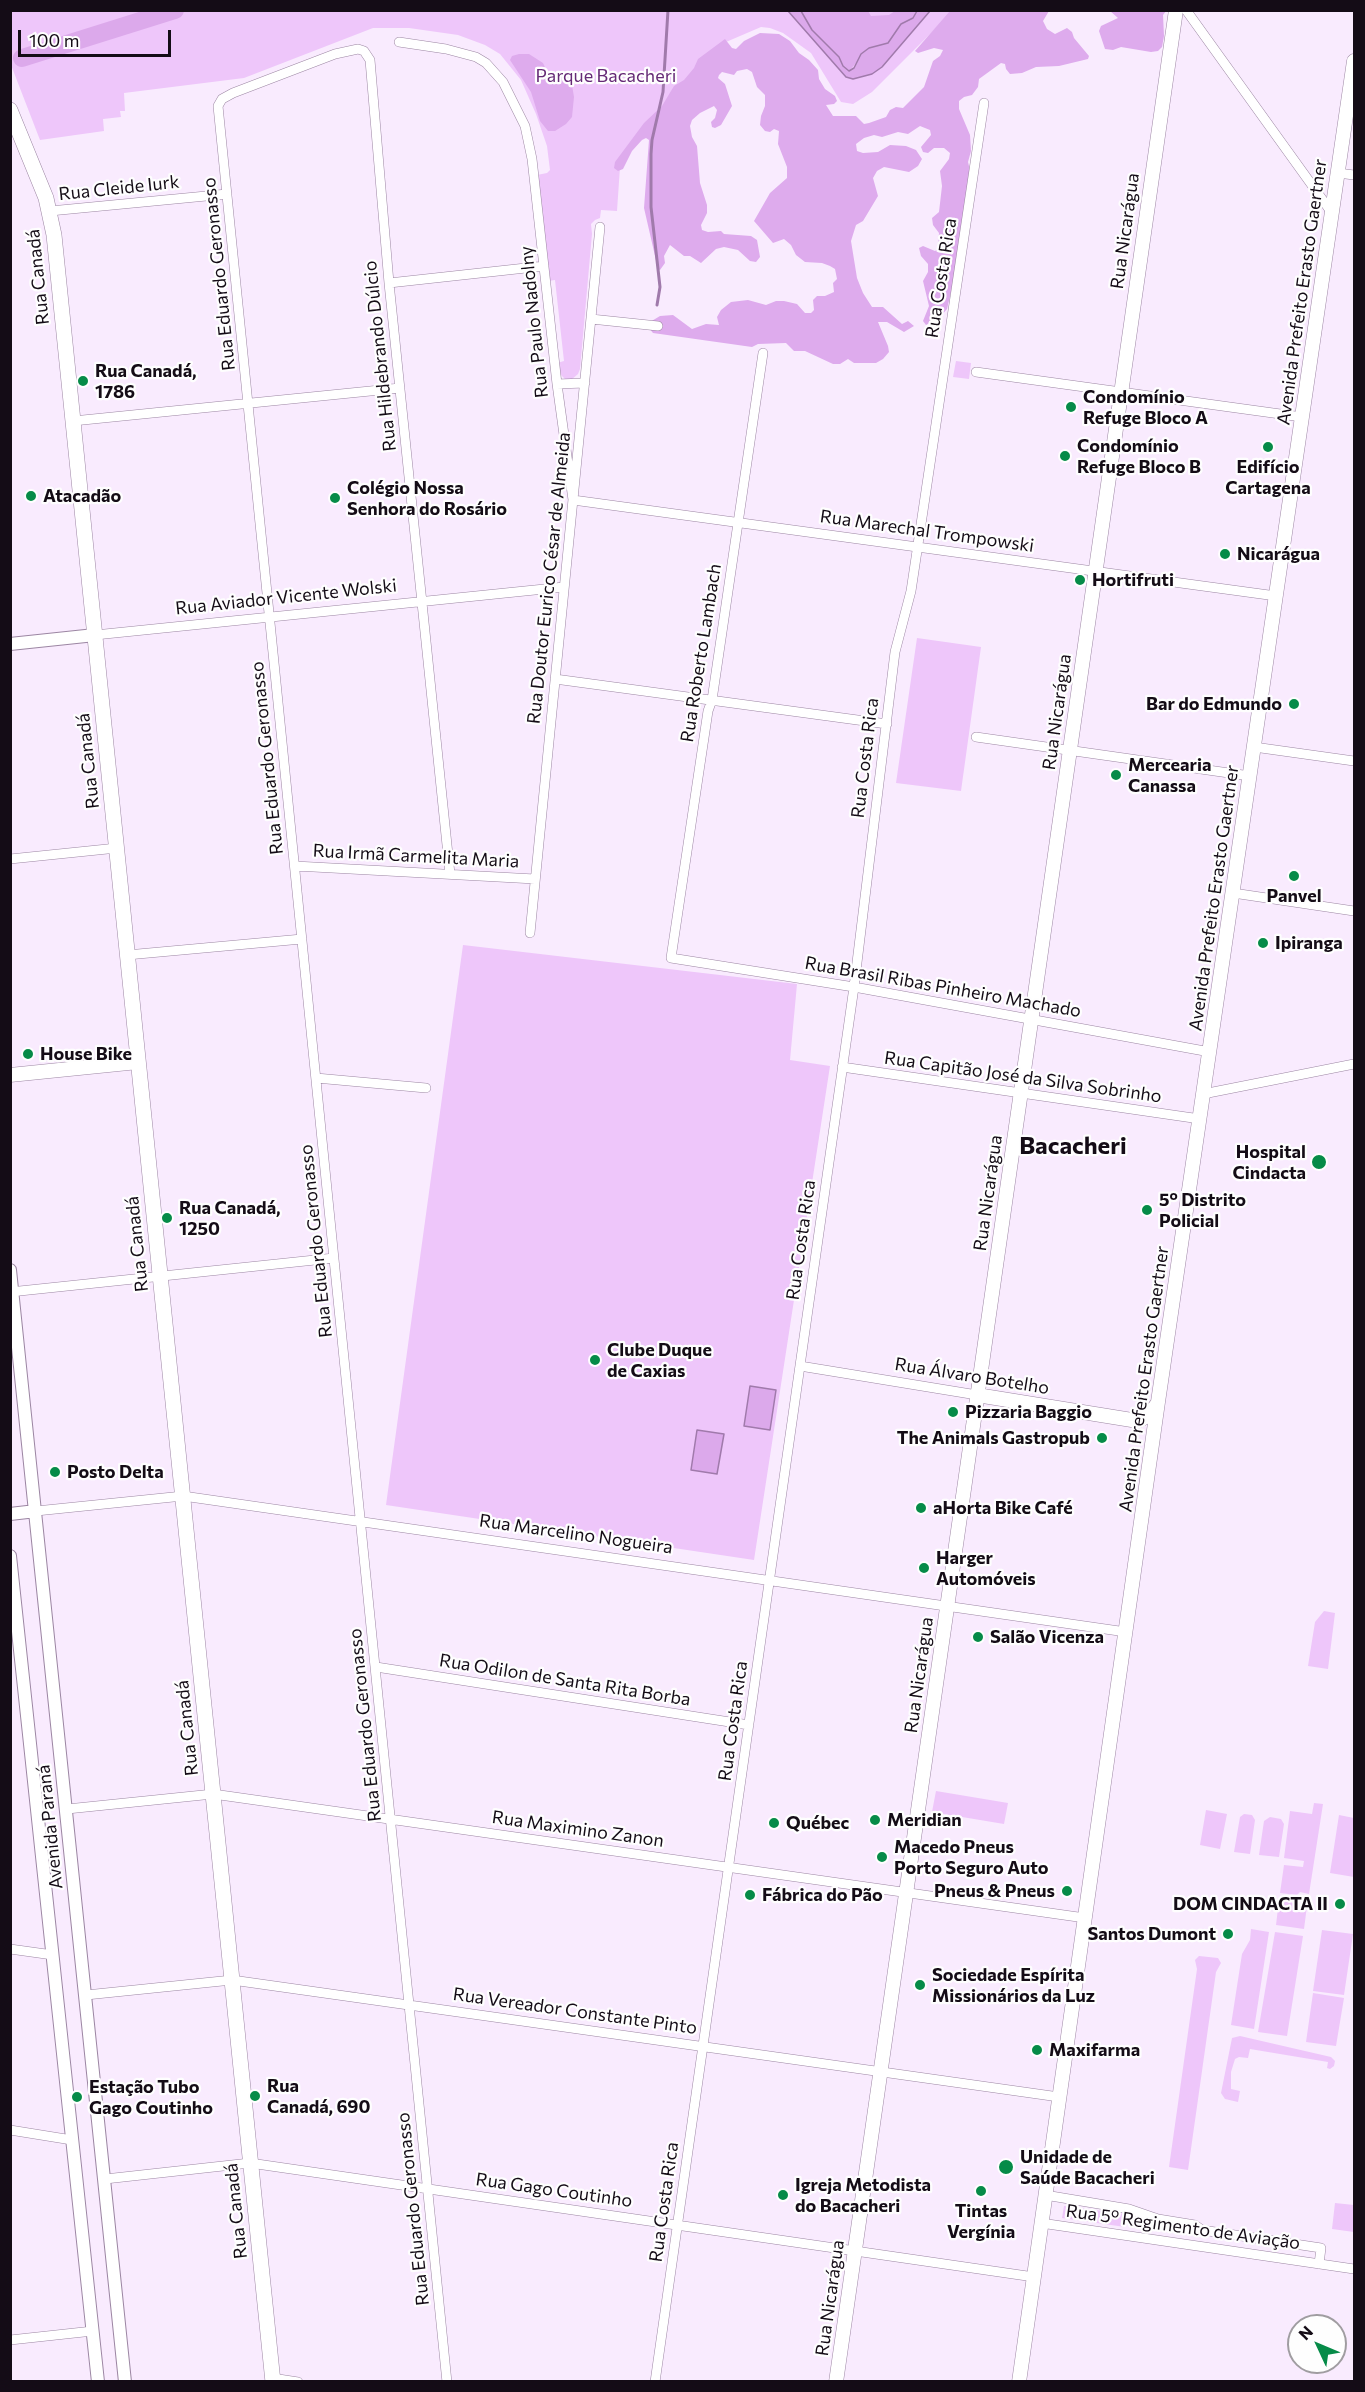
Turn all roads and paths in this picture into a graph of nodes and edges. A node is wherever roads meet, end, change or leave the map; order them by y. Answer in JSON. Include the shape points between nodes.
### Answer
{"nodes":[{"id":1,"x":1176,"y":10,"type":"edge"},
{"id":2,"x":1186,"y":10,"type":"edge"},
{"id":3,"x":399,"y":42,"type":"dead end"},
{"id":4,"x":364,"y":51,"type":"joint"},
{"id":5,"x":1354,"y":61,"type":"edge"},
{"id":6,"x":984,"y":104,"type":"dead end"},
{"id":7,"x":10,"y":110,"type":"edge"},
{"id":8,"x":1338,"y":173,"type":"junction"},
{"id":9,"x":1354,"y":175,"type":"edge"},
{"id":10,"x":227,"y":194,"type":"junction"},
{"id":11,"x":50,"y":211,"type":"junction"},
{"id":12,"x":1332,"y":213,"type":"junction"},
{"id":13,"x":600,"y":227,"type":"dead end"},
{"id":14,"x":544,"y":266,"type":"junction"},
{"id":15,"x":389,"y":283,"type":"junction"},
{"id":16,"x":591,"y":319,"type":"junction"},
{"id":17,"x":658,"y":326,"type":"dead end"},
{"id":18,"x":763,"y":353,"type":"dead end"},
{"id":19,"x":976,"y":372,"type":"dead end"},
{"id":20,"x":585,"y":383,"type":"junction"},
{"id":21,"x":557,"y":384,"type":"junction"},
{"id":22,"x":400,"y":388,"type":"junction"},
{"id":23,"x":1121,"y":392,"type":"junction"},
{"id":24,"x":249,"y":404,"type":"junction"},
{"id":25,"x":1302,"y":417,"type":"junction"},
{"id":26,"x":73,"y":422,"type":"junction"},
{"id":27,"x":573,"y":500,"type":"junction"},
{"id":28,"x":739,"y":522,"type":"junction"},
{"id":29,"x":917,"y":547,"type":"junction"},
{"id":30,"x":1095,"y":571,"type":"junction"},
{"id":31,"x":564,"y":587,"type":"junction"},
{"id":32,"x":1276,"y":596,"type":"junction"},
{"id":33,"x":422,"y":602,"type":"junction"},
{"id":34,"x":270,"y":617,"type":"junction"},
{"id":35,"x":95,"y":635,"type":"junction"},
{"id":36,"x":10,"y":644,"type":"edge"},
{"id":37,"x":555,"y":679,"type":"junction"},
{"id":38,"x":712,"y":700,"type":"junction"},
{"id":39,"x":886,"y":724,"type":"junction"},
{"id":40,"x":976,"y":737,"type":"dead end"},
{"id":41,"x":1254,"y":747,"type":"junction"},
{"id":42,"x":1069,"y":751,"type":"junction"},
{"id":43,"x":1354,"y":761,"type":"edge"},
{"id":44,"x":1250,"y":776,"type":"junction"},
{"id":45,"x":117,"y":848,"type":"junction"},
{"id":46,"x":10,"y":859,"type":"edge"},
{"id":47,"x":295,"y":866,"type":"junction"},
{"id":48,"x":450,"y":874,"type":"junction"},
{"id":49,"x":535,"y":879,"type":"junction"},
{"id":50,"x":1233,"y":893,"type":"junction"},
{"id":51,"x":1354,"y":911,"type":"edge"},
{"id":52,"x":530,"y":933,"type":"dead end"},
{"id":53,"x":302,"y":939,"type":"junction"},
{"id":54,"x":128,"y":955,"type":"junction"},
{"id":55,"x":670,"y":958,"type":"joint"},
{"id":56,"x":854,"y":987,"type":"junction"},
{"id":57,"x":1031,"y":1019,"type":"junction"},
{"id":58,"x":1210,"y":1052,"type":"junction"},
{"id":59,"x":138,"y":1062,"type":"junction"},
{"id":60,"x":1354,"y":1064,"type":"edge"},
{"id":61,"x":842,"y":1067,"type":"junction"},
{"id":62,"x":10,"y":1076,"type":"edge"},
{"id":63,"x":316,"y":1078,"type":"junction"},
{"id":64,"x":426,"y":1088,"type":"dead end"},
{"id":65,"x":1020,"y":1093,"type":"junction"},
{"id":66,"x":1203,"y":1094,"type":"junction"},
{"id":67,"x":1200,"y":1119,"type":"junction"},
{"id":68,"x":334,"y":1258,"type":"junction"},
{"id":69,"x":10,"y":1270,"type":"edge"},
{"id":70,"x":160,"y":1276,"type":"junction"},
{"id":71,"x":12,"y":1292,"type":"edge"},
{"id":72,"x":800,"y":1366,"type":"junction"},
{"id":73,"x":977,"y":1395,"type":"junction"},
{"id":74,"x":1158,"y":1402,"type":"junction"},
{"id":75,"x":1138,"y":1421,"type":"junction"},
{"id":76,"x":1152,"y":1444,"type":"junction"},
{"id":77,"x":183,"y":1496,"type":"junction"},
{"id":78,"x":36,"y":1511,"type":"junction"},
{"id":79,"x":16,"y":1513,"type":"edge"},
{"id":80,"x":361,"y":1521,"type":"junction"},
{"id":81,"x":10,"y":1556,"type":"edge"},
{"id":82,"x":769,"y":1580,"type":"junction"},
{"id":83,"x":947,"y":1606,"type":"junction"},
{"id":84,"x":1126,"y":1632,"type":"junction"},
{"id":85,"x":375,"y":1667,"type":"junction"},
{"id":86,"x":749,"y":1725,"type":"junction"},
{"id":87,"x":213,"y":1794,"type":"junction"},
{"id":88,"x":67,"y":1809,"type":"junction"},
{"id":89,"x":391,"y":1819,"type":"junction"},
{"id":90,"x":729,"y":1868,"type":"junction"},
{"id":91,"x":906,"y":1893,"type":"junction"},
{"id":92,"x":1085,"y":1918,"type":"junction"},
{"id":93,"x":10,"y":1949,"type":"edge"},
{"id":94,"x":53,"y":1955,"type":"junction"},
{"id":95,"x":232,"y":1980,"type":"junction"},
{"id":96,"x":86,"y":1995,"type":"junction"},
{"id":97,"x":409,"y":2004,"type":"junction"},
{"id":98,"x":703,"y":2047,"type":"junction"},
{"id":99,"x":880,"y":2072,"type":"junction"},
{"id":100,"x":1059,"y":2097,"type":"junction"},
{"id":101,"x":10,"y":2130,"type":"edge"},
{"id":102,"x":72,"y":2140,"type":"junction"},
{"id":103,"x":250,"y":2163,"type":"junction"},
{"id":104,"x":105,"y":2179,"type":"junction"},
{"id":105,"x":428,"y":2188,"type":"junction"},
{"id":106,"x":1045,"y":2195,"type":"junction"},
{"id":107,"x":1041,"y":2223,"type":"junction"},
{"id":108,"x":678,"y":2225,"type":"junction"},
{"id":109,"x":1277,"y":2242,"type":"junction"},
{"id":110,"x":855,"y":2251,"type":"junction"},
{"id":111,"x":1274,"y":2257,"type":"junction"},
{"id":112,"x":1319,"y":2264,"type":"junction"},
{"id":113,"x":1354,"y":2269,"type":"edge"},
{"id":114,"x":1034,"y":2277,"type":"junction"},
{"id":115,"x":93,"y":2331,"type":"junction"},
{"id":116,"x":10,"y":2340,"type":"edge"},
{"id":117,"x":273,"y":2380,"type":"edge"},
{"id":118,"x":98,"y":2382,"type":"edge"},
{"id":119,"x":125,"y":2382,"type":"edge"},
{"id":120,"x":298,"y":2382,"type":"edge"},
{"id":121,"x":447,"y":2382,"type":"edge"},
{"id":122,"x":655,"y":2382,"type":"edge"},
{"id":123,"x":836,"y":2382,"type":"edge"},
{"id":124,"x":1019,"y":2382,"type":"edge"}],
"edges":[{"from":1,"to":23,"type":"main road","name":"Rua Nicarágua"},
{"from":2,"to":12,"type":"street"},
{"from":3,"to":14,"type":"street","name":"Rua Paulo Nadolny","via":[[461,52],[486,63],[503,82],[529,140]]},
{"from":4,"to":10,"type":"street","name":"Rua Eduardo Geronasso","via":[[335,54],[222,99],[219,106]]},
{"from":4,"to":15,"type":"street","name":"Rua Hildebrando Dúlcio","via":[[370,60]]},
{"from":5,"to":8,"type":"main road","name":"Avenida Prefeito Erasto Gaertner"},
{"from":6,"to":29,"type":"street","name":"Rua Costa Rica"},
{"from":7,"to":11,"type":"main road","name":"Rua Canadá"},
{"from":8,"to":9,"type":"street"},
{"from":8,"to":12,"type":"main road","name":"Avenida Prefeito Erasto Gaertner"},
{"from":10,"to":11,"type":"street","name":"Rua Cleide Iurk"},
{"from":10,"to":24,"type":"street","name":"Rua Eduardo Geronasso"},
{"from":11,"to":26,"type":"main road","name":"Rua Canadá"},
{"from":12,"to":25,"type":"main road","name":"Avenida Prefeito Erasto Gaertner"},
{"from":13,"to":16,"type":"street","name":"Rua Doutor Eurico César de Almeida"},
{"from":14,"to":15,"type":"street"},
{"from":14,"to":21,"type":"street","name":"Rua Paulo Nadolny"},
{"from":15,"to":22,"type":"street","name":"Rua Hildebrando Dúlcio"},
{"from":16,"to":17,"type":"street"},
{"from":16,"to":20,"type":"street","name":"Rua Doutor Eurico César de Almeida"},
{"from":18,"to":28,"type":"street","name":"Rua Roberto Lambach"},
{"from":19,"to":23,"type":"street"},
{"from":20,"to":21,"type":"street"},
{"from":20,"to":27,"type":"street","name":"Rua Doutor Eurico César de Almeida"},
{"from":21,"to":27,"type":"street","name":"Rua Paulo Nadolny"},
{"from":22,"to":24,"type":"street"},
{"from":22,"to":33,"type":"street","name":"Rua Hildebrando Dúlcio"},
{"from":23,"to":25,"type":"street"},
{"from":23,"to":30,"type":"main road","name":"Rua Nicarágua"},
{"from":24,"to":26,"type":"street"},
{"from":24,"to":34,"type":"street","name":"Rua Eduardo Geronasso"},
{"from":25,"to":32,"type":"main road","name":"Avenida Prefeito Erasto Gaertner"},
{"from":26,"to":35,"type":"main road","name":"Rua Canadá"},
{"from":27,"to":28,"type":"street","name":"Rua Marechal Trompowski"},
{"from":27,"to":31,"type":"street","name":"Rua Doutor Eurico César de Almeida"},
{"from":28,"to":29,"type":"street","name":"Rua Marechal Trompowski"},
{"from":28,"to":38,"type":"street","name":"Rua Roberto Lambach"},
{"from":29,"to":30,"type":"street","name":"Rua Marechal Trompowski"},
{"from":29,"to":39,"type":"street","name":"Rua Costa Rica","via":[[911,591],[895,652]]},
{"from":30,"to":32,"type":"street","name":"Rua Marechal Trompowski"},
{"from":30,"to":42,"type":"main road","name":"Rua Nicarágua"},
{"from":31,"to":33,"type":"street","name":"Rua Aviador Vicente Wolski"},
{"from":31,"to":37,"type":"street","name":"Rua Doutor Eurico César de Almeida"},
{"from":32,"to":41,"type":"main road","name":"Avenida Prefeito Erasto Gaertner"},
{"from":33,"to":34,"type":"street","name":"Rua Aviador Vicente Wolski"},
{"from":33,"to":48,"type":"street","name":"Rua Hildebrando Dúlcio"},
{"from":34,"to":35,"type":"street","name":"Rua Aviador Vicente Wolski"},
{"from":34,"to":47,"type":"street","name":"Rua Eduardo Geronasso"},
{"from":35,"to":36,"type":"street","name":"Rua Aviador Vicente Wolski"},
{"from":35,"to":45,"type":"main road","name":"Rua Canadá"},
{"from":37,"to":38,"type":"street"},
{"from":37,"to":49,"type":"street","name":"Rua Doutor Eurico César de Almeida"},
{"from":38,"to":39,"type":"street"},
{"from":38,"to":55,"type":"street","name":"Rua Roberto Lambach"},
{"from":39,"to":56,"type":"street","name":"Rua Costa Rica"},
{"from":40,"to":42,"type":"street"},
{"from":41,"to":43,"type":"street"},
{"from":41,"to":44,"type":"main road","name":"Avenida Prefeito Erasto Gaertner"},
{"from":42,"to":44,"type":"street"},
{"from":42,"to":57,"type":"main road","name":"Rua Nicarágua"},
{"from":44,"to":50,"type":"main road","name":"Avenida Prefeito Erasto Gaertner"},
{"from":45,"to":46,"type":"street"},
{"from":45,"to":54,"type":"main road","name":"Rua Canadá"},
{"from":47,"to":48,"type":"street","name":"Rua Irmã Carmelita Maria"},
{"from":47,"to":53,"type":"street","name":"Rua Eduardo Geronasso"},
{"from":48,"to":49,"type":"street","name":"Rua Irmã Carmelita Maria"},
{"from":49,"to":52,"type":"street","name":"Rua Doutor Eurico César de Almeida"},
{"from":50,"to":51,"type":"street"},
{"from":50,"to":58,"type":"main road","name":"Avenida Prefeito Erasto Gaertner"},
{"from":53,"to":54,"type":"street"},
{"from":53,"to":63,"type":"street","name":"Rua Eduardo Geronasso"},
{"from":54,"to":59,"type":"main road","name":"Rua Canadá"},
{"from":55,"to":56,"type":"street","name":"Rua Brasil Ribas Pinheiro Machado"},
{"from":56,"to":57,"type":"street","name":"Rua Brasil Ribas Pinheiro Machado"},
{"from":56,"to":61,"type":"street","name":"Rua Costa Rica"},
{"from":57,"to":58,"type":"street","name":"Rua Brasil Ribas Pinheiro Machado"},
{"from":57,"to":65,"type":"main road","name":"Rua Nicarágua"},
{"from":58,"to":66,"type":"main road","name":"Avenida Prefeito Erasto Gaertner"},
{"from":59,"to":62,"type":"main road"},
{"from":59,"to":70,"type":"main road","name":"Rua Canadá"},
{"from":60,"to":66,"type":"street"},
{"from":61,"to":65,"type":"street","name":"Rua Capitão José da Silva Sobrinho"},
{"from":61,"to":72,"type":"street","name":"Rua Costa Rica"},
{"from":63,"to":64,"type":"street"},
{"from":63,"to":68,"type":"street","name":"Rua Eduardo Geronasso"},
{"from":65,"to":67,"type":"street","name":"Rua Capitão José da Silva Sobrinho"},
{"from":65,"to":73,"type":"main road","name":"Rua Nicarágua"},
{"from":66,"to":67,"type":"main road","name":"Avenida Prefeito Erasto Gaertner"},
{"from":67,"to":74,"type":"main road","name":"Avenida Prefeito Erasto Gaertner"},
{"from":68,"to":70,"type":"street"},
{"from":68,"to":80,"type":"street","name":"Rua Eduardo Geronasso"},
{"from":69,"to":71,"type":"street","name":"Avenida Paraná"},
{"from":70,"to":71,"type":"street"},
{"from":70,"to":77,"type":"main road","name":"Rua Canadá"},
{"from":71,"to":78,"type":"street","name":"Avenida Paraná"},
{"from":72,"to":73,"type":"street","name":"Rua Álvaro Botelho"},
{"from":72,"to":82,"type":"street","name":"Rua Costa Rica"},
{"from":73,"to":75,"type":"main road","name":"Rua Álvaro Botelho"},
{"from":73,"to":83,"type":"main road","name":"Rua Nicarágua"},
{"from":74,"to":75,"type":"main road","via":[[1149,1415]]},
{"from":74,"to":76,"type":"main road","name":"Avenida Prefeito Erasto Gaertner"},
{"from":75,"to":76,"type":"main road"},
{"from":76,"to":84,"type":"main road","name":"Avenida Prefeito Erasto Gaertner"},
{"from":77,"to":78,"type":"street","name":"Rua Marcelino Nogueira"},
{"from":77,"to":80,"type":"street","name":"Rua Marcelino Nogueira"},
{"from":77,"to":87,"type":"main road","name":"Rua Canadá"},
{"from":78,"to":79,"type":"street","name":"Rua Marcelino Nogueira"},
{"from":78,"to":88,"type":"street","name":"Avenida Paraná"},
{"from":80,"to":82,"type":"street","name":"Rua Marcelino Nogueira"},
{"from":80,"to":85,"type":"street","name":"Rua Eduardo Geronasso"},
{"from":81,"to":94,"type":"street","name":"Avenida Paraná"},
{"from":82,"to":83,"type":"street","name":"Rua Marcelino Nogueira"},
{"from":82,"to":86,"type":"street","name":"Rua Costa Rica"},
{"from":83,"to":84,"type":"street","name":"Rua Marcelino Nogueira"},
{"from":83,"to":91,"type":"main road","name":"Rua Nicarágua"},
{"from":84,"to":92,"type":"main road","name":"Avenida Prefeito Erasto Gaertner"},
{"from":85,"to":86,"type":"street","name":"Rua Odilon de Santa Rita Borba"},
{"from":85,"to":89,"type":"street","name":"Rua Eduardo Geronasso"},
{"from":86,"to":90,"type":"street","name":"Rua Costa Rica"},
{"from":87,"to":88,"type":"street","name":"Rua Maximino Zanon"},
{"from":87,"to":89,"type":"street","name":"Rua Maximino Zanon"},
{"from":87,"to":95,"type":"main road","name":"Rua Canadá"},
{"from":88,"to":96,"type":"street","name":"Avenida Paraná"},
{"from":89,"to":90,"type":"street","name":"Rua Maximino Zanon"},
{"from":89,"to":97,"type":"street","name":"Rua Eduardo Geronasso"},
{"from":90,"to":91,"type":"street","name":"Rua Maximino Zanon"},
{"from":90,"to":98,"type":"street","name":"Rua Costa Rica"},
{"from":91,"to":92,"type":"street","name":"Rua Maximino Zanon"},
{"from":91,"to":99,"type":"main road","name":"Rua Nicarágua"},
{"from":92,"to":100,"type":"main road","name":"Avenida Prefeito Erasto Gaertner"},
{"from":93,"to":94,"type":"street"},
{"from":94,"to":102,"type":"street","name":"Avenida Paraná"},
{"from":95,"to":96,"type":"street","name":"Rua Vereador Constante Pinto"},
{"from":95,"to":97,"type":"street","name":"Rua Vereador Constante Pinto"},
{"from":95,"to":103,"type":"main road","name":"Rua Canadá"},
{"from":96,"to":104,"type":"street","name":"Avenida Paraná"},
{"from":97,"to":98,"type":"street","name":"Rua Vereador Constante Pinto"},
{"from":97,"to":105,"type":"street","name":"Rua Eduardo Geronasso"},
{"from":98,"to":99,"type":"street","name":"Rua Vereador Constante Pinto"},
{"from":98,"to":108,"type":"street","name":"Rua Costa Rica"},
{"from":99,"to":100,"type":"street","name":"Rua Vereador Constante Pinto"},
{"from":99,"to":110,"type":"main road","name":"Rua Nicarágua"},
{"from":100,"to":106,"type":"main road","name":"Avenida Prefeito Erasto Gaertner"},
{"from":101,"to":102,"type":"street"},
{"from":102,"to":115,"type":"street","name":"Avenida Paraná"},
{"from":103,"to":104,"type":"street","name":"Rua Gago Coutinho"},
{"from":103,"to":105,"type":"street","name":"Rua Gago Coutinho"},
{"from":103,"to":117,"type":"main road","name":"Rua Canadá"},
{"from":104,"to":119,"type":"street","name":"Avenida Paraná"},
{"from":105,"to":108,"type":"street","name":"Rua Gago Coutinho"},
{"from":105,"to":121,"type":"street","name":"Rua Eduardo Geronasso"},
{"from":106,"to":107,"type":"main road","name":"Avenida Prefeito Erasto Gaertner"},
{"from":106,"to":109,"type":"street","name":"Rua 5º Regimento de Aviação","via":[[1129,2209],[1202,2230]]},
{"from":107,"to":111,"type":"street","name":"Rua 5º Regimento de Aviação"},
{"from":107,"to":114,"type":"main road","name":"Avenida Prefeito Erasto Gaertner"},
{"from":108,"to":110,"type":"street","name":"Rua Gago Coutinho"},
{"from":108,"to":122,"type":"street","name":"Rua Costa Rica"},
{"from":109,"to":111,"type":"street"},
{"from":109,"to":112,"type":"street","name":"Rua 5º Regimento de Aviação","via":[[1321,2248]]},
{"from":110,"to":114,"type":"street","name":"Rua Gago Coutinho"},
{"from":110,"to":123,"type":"main road","name":"Rua Nicarágua"},
{"from":111,"to":112,"type":"street","name":"Rua 5º Regimento de Aviação"},
{"from":112,"to":113,"type":"street","name":"Rua 5º Regimento de Aviação"},
{"from":114,"to":124,"type":"main road","name":"Avenida Prefeito Erasto Gaertner"},
{"from":115,"to":116,"type":"street"},
{"from":115,"to":118,"type":"street","name":"Avenida Paraná"},
{"from":117,"to":120,"type":"street"}]}
